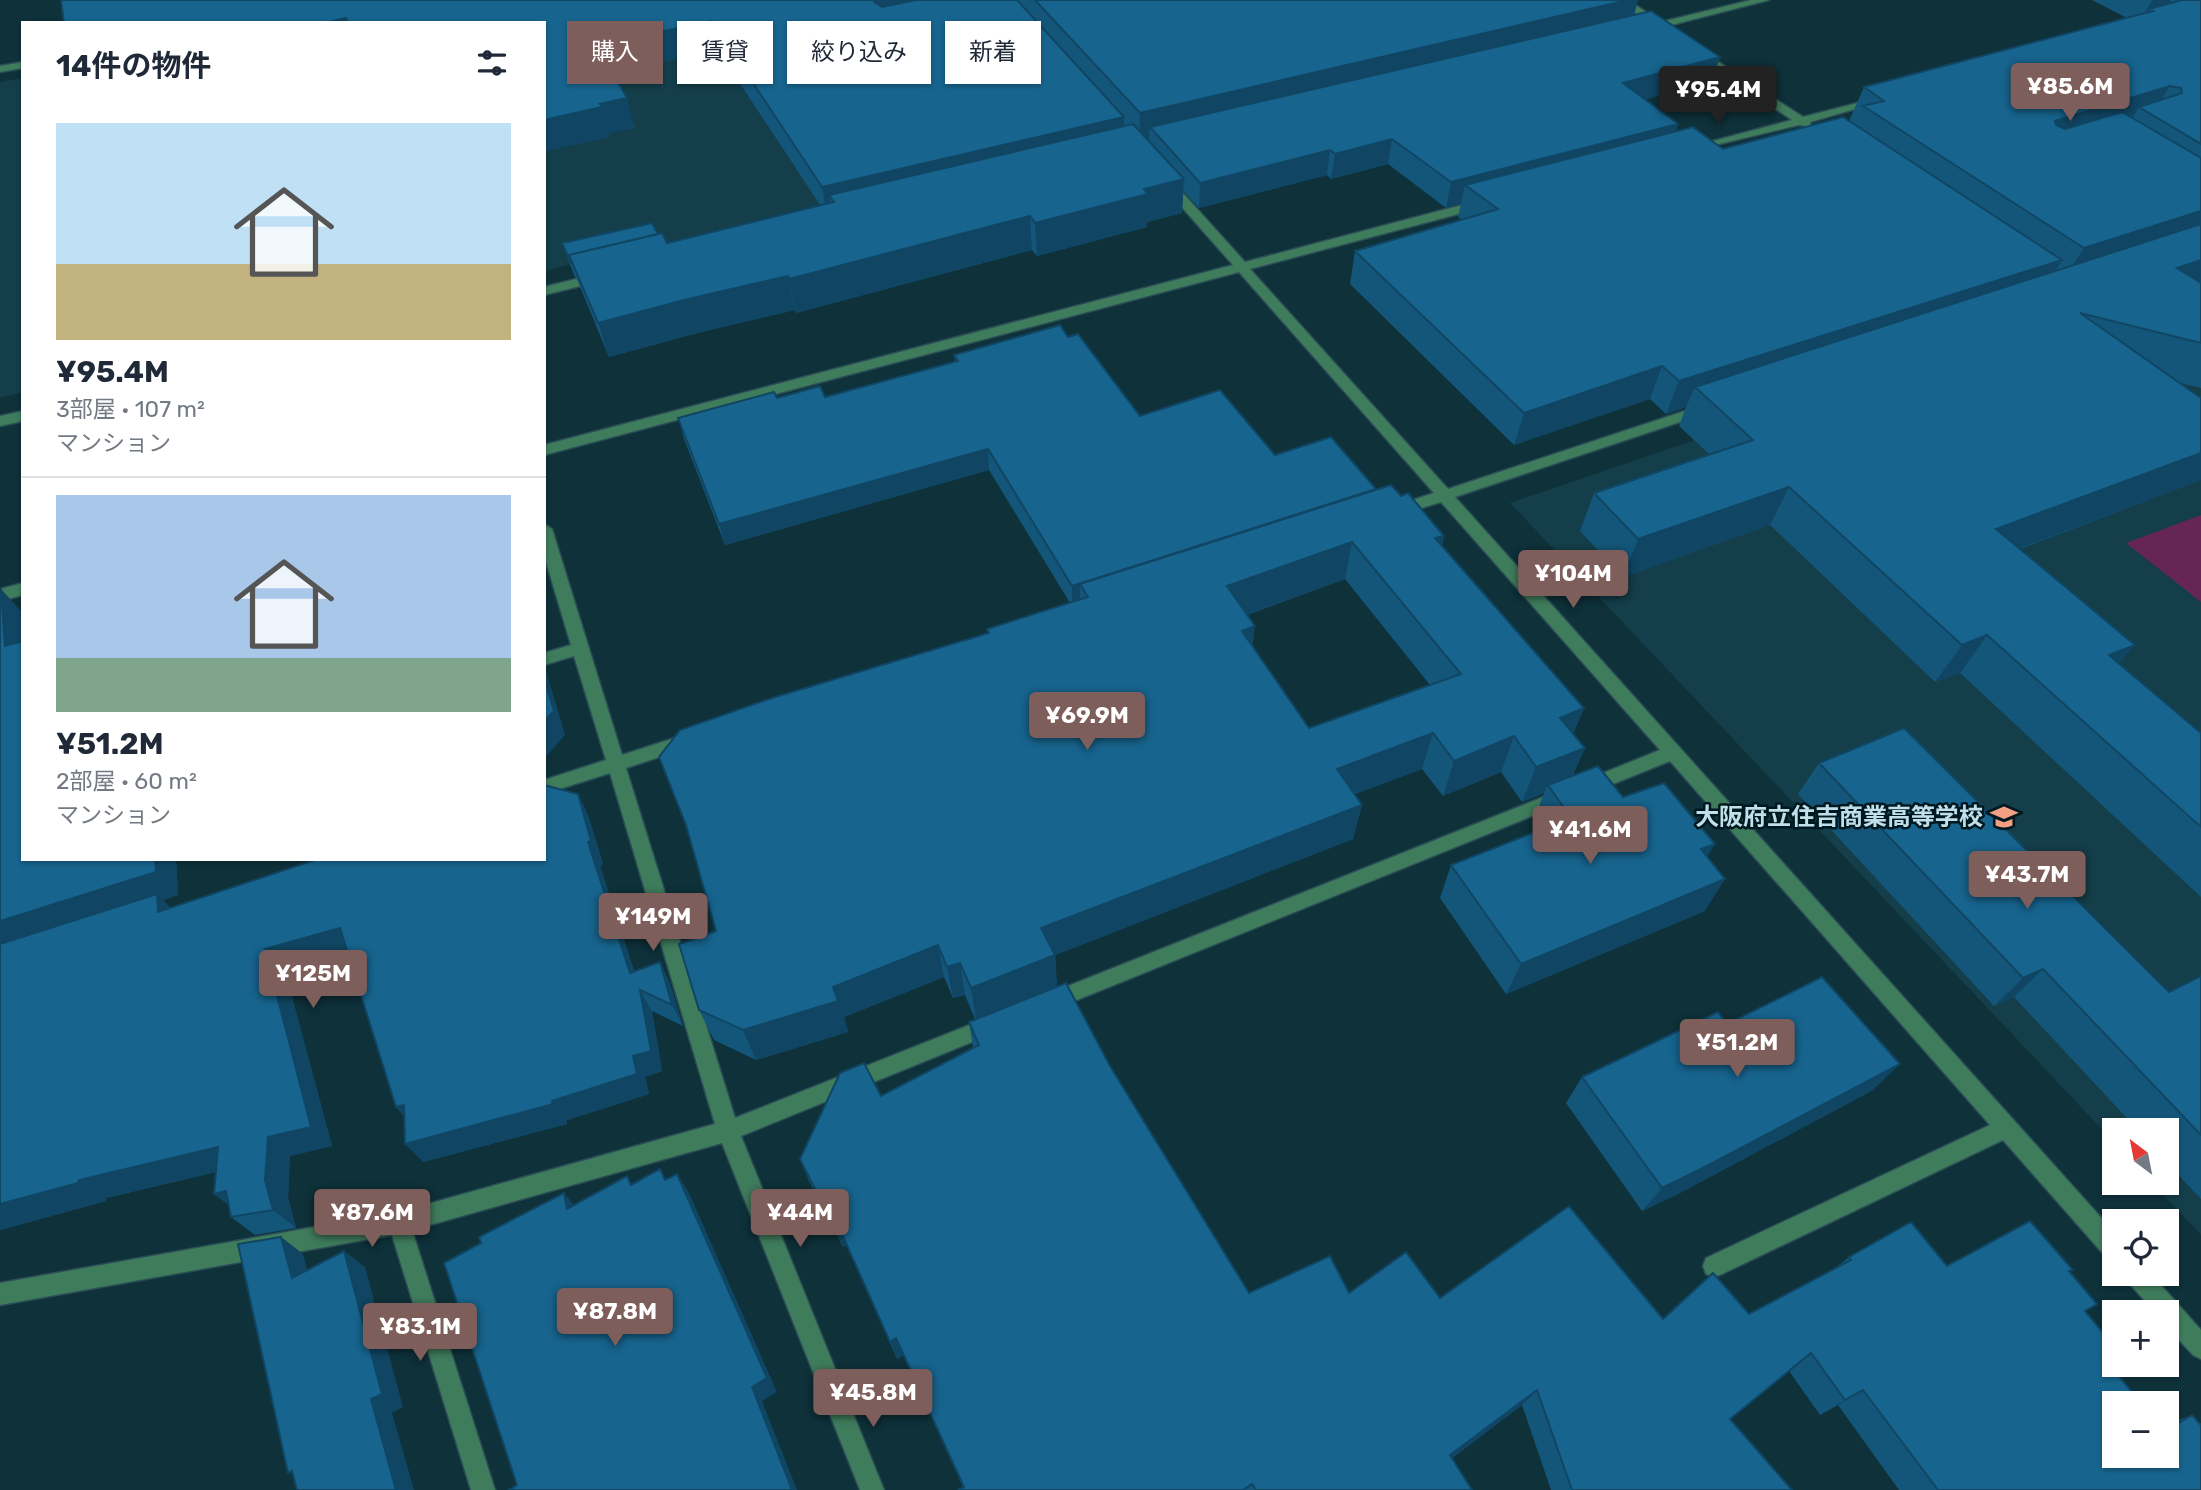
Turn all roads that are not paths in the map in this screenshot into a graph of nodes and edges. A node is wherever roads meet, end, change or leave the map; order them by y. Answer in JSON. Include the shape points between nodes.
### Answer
{"nodes":[{"id":1,"x":1622,"y":0,"type":"edge"},
{"id":2,"x":1764,"y":0,"type":"edge"},
{"id":3,"x":1665,"y":29,"type":"junction"},
{"id":4,"x":1632,"y":31,"type":"edge"},
{"id":5,"x":1692,"y":47,"type":"edge"},
{"id":6,"x":21,"y":65,"type":"edge"},
{"id":7,"x":0,"y":69,"type":"edge"},
{"id":8,"x":1894,"y":96,"type":"edge"},
{"id":9,"x":1801,"y":121,"type":"junction"},
{"id":10,"x":1823,"y":136,"type":"edge"},
{"id":11,"x":1681,"y":152,"type":"edge"},
{"id":12,"x":1153,"y":167,"type":"edge"},
{"id":13,"x":1494,"y":200,"type":"edge"},
{"id":14,"x":1241,"y":266,"type":"junction"},
{"id":15,"x":611,"y":274,"type":"edge"},
{"id":16,"x":546,"y":290,"type":"edge"},
{"id":17,"x":1725,"y":403,"type":"edge"},
{"id":18,"x":21,"y":416,"type":"edge"},
{"id":19,"x":0,"y":421,"type":"edge"},
{"id":20,"x":546,"y":449,"type":"edge"},
{"id":21,"x":1446,"y":495,"type":"junction"},
{"id":22,"x":1380,"y":516,"type":"edge"},
{"id":23,"x":546,"y":536,"type":"edge"},
{"id":24,"x":21,"y":590,"type":"edge"},
{"id":25,"x":0,"y":595,"type":"edge"},
{"id":26,"x":580,"y":648,"type":"junction"},
{"id":27,"x":546,"y":658,"type":"edge"},
{"id":28,"x":708,"y":734,"type":"edge"},
{"id":29,"x":1674,"y":752,"type":"junction"},
{"id":30,"x":616,"y":764,"type":"junction"},
{"id":31,"x":546,"y":787,"type":"edge"},
{"id":32,"x":2007,"y":1128,"type":"junction"},
{"id":33,"x":728,"y":1131,"type":"junction"},
{"id":34,"x":399,"y":1223,"type":"junction"},
{"id":35,"x":2102,"y":1235,"type":"edge"},
{"id":36,"x":1714,"y":1266,"type":"dead end"},
{"id":37,"x":2147,"y":1286,"type":"edge"},
{"id":38,"x":0,"y":1294,"type":"edge"},
{"id":39,"x":2201,"y":1348,"type":"edge"},
{"id":40,"x":483,"y":1490,"type":"edge"},
{"id":41,"x":872,"y":1490,"type":"edge"}],
"edges":[{"from":1,"to":3,"type":"street"},
{"from":2,"to":3,"type":"street"},
{"from":3,"to":4,"type":"street"},
{"from":5,"to":9,"type":"street"},
{"from":6,"to":7,"type":"street"},
{"from":8,"to":9,"type":"street"},
{"from":9,"to":10,"type":"street"},
{"from":9,"to":11,"type":"street"},
{"from":12,"to":14,"type":"street"},
{"from":13,"to":14,"type":"street"},
{"from":14,"to":20,"type":"street"},
{"from":14,"to":21,"type":"street"},
{"from":15,"to":16,"type":"street"},
{"from":17,"to":21,"type":"street"},
{"from":18,"to":19,"type":"street"},
{"from":21,"to":22,"type":"street"},
{"from":21,"to":29,"type":"street"},
{"from":23,"to":26,"type":"street"},
{"from":24,"to":25,"type":"street"},
{"from":26,"to":27,"type":"street"},
{"from":26,"to":30,"type":"street"},
{"from":28,"to":30,"type":"street"},
{"from":29,"to":32,"type":"street"},
{"from":29,"to":33,"type":"street"},
{"from":30,"to":31,"type":"street"},
{"from":30,"to":33,"type":"street"},
{"from":32,"to":35,"type":"street"},
{"from":32,"to":36,"type":"street"},
{"from":33,"to":34,"type":"street"},
{"from":33,"to":41,"type":"street"},
{"from":34,"to":38,"type":"street"},
{"from":34,"to":40,"type":"street"},
{"from":37,"to":39,"type":"street"}]}
